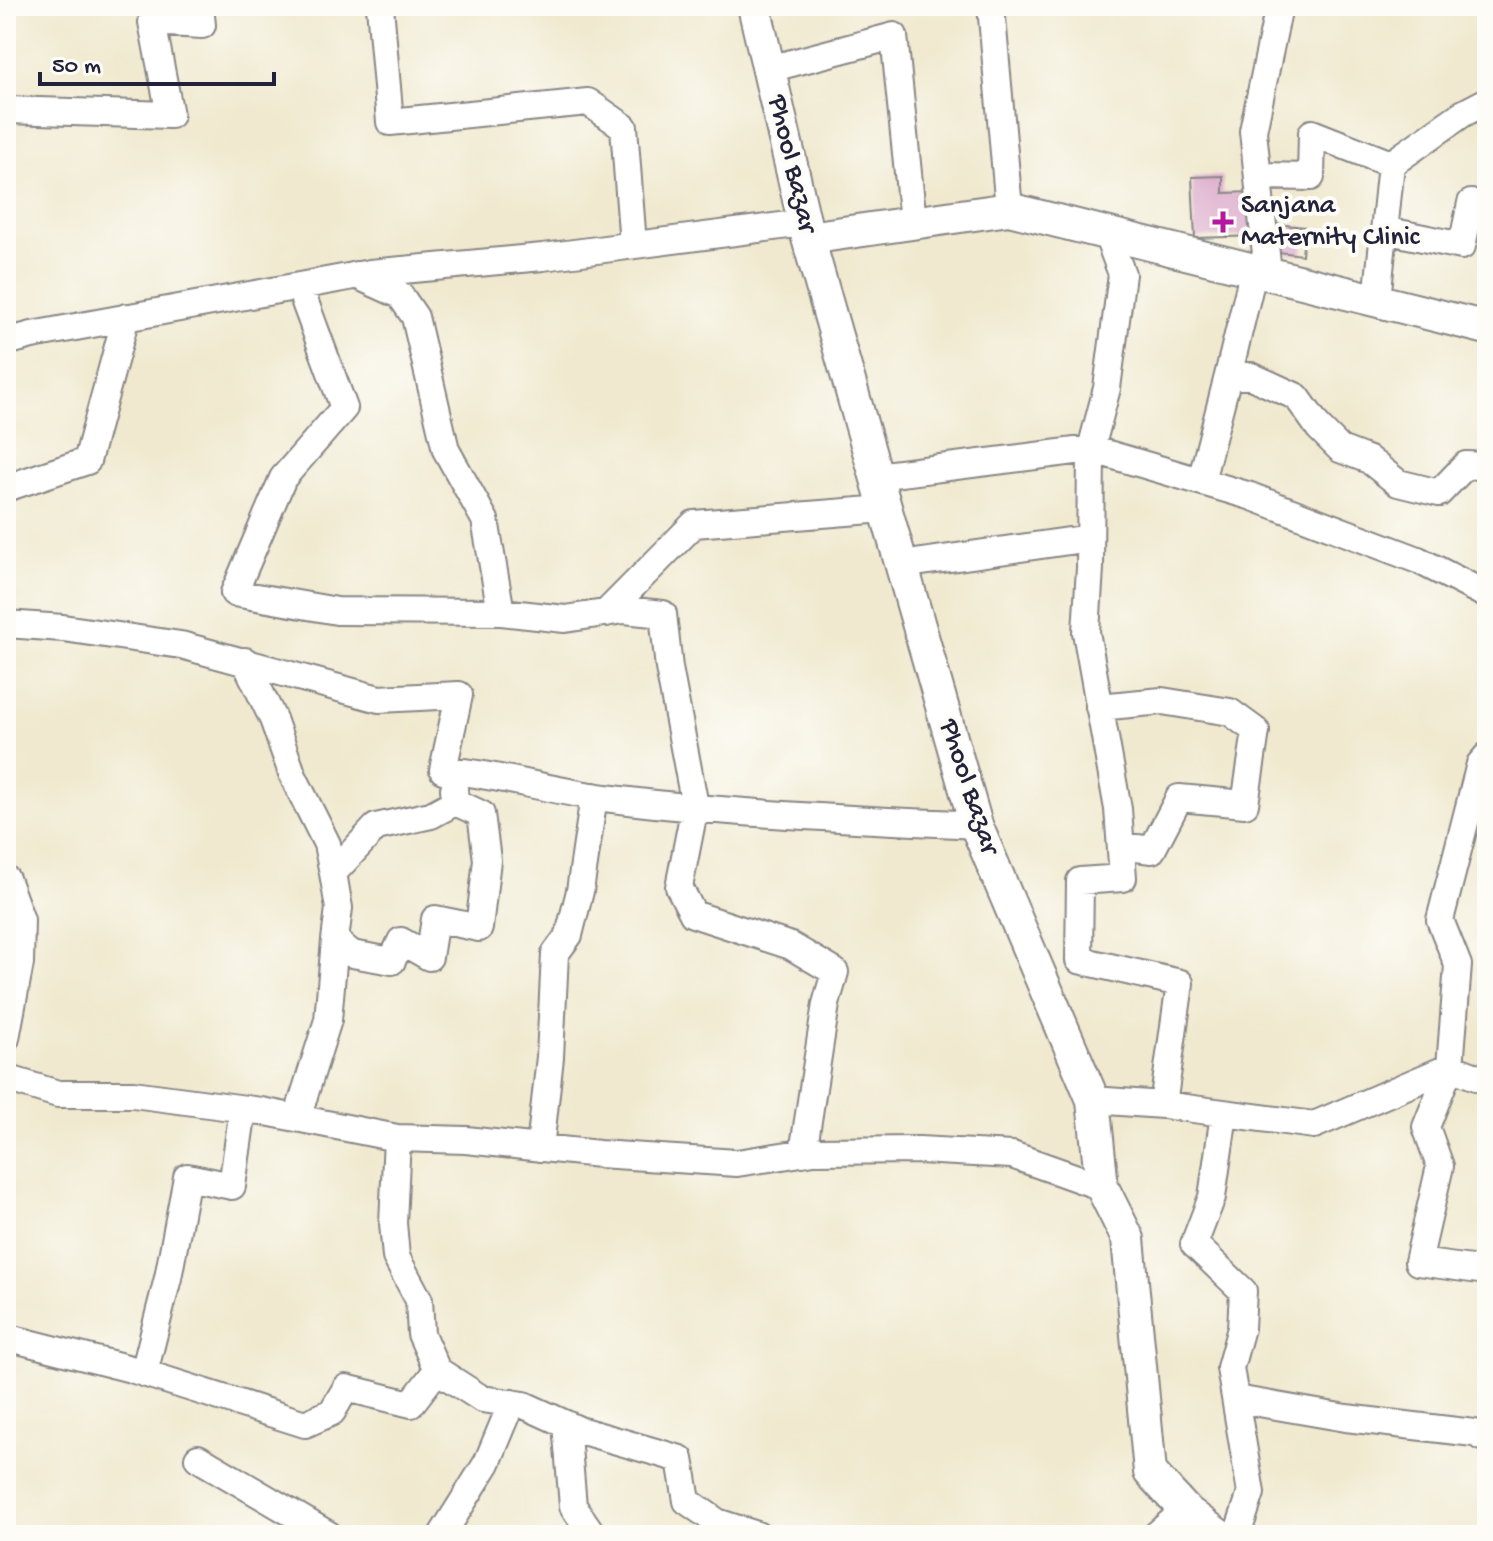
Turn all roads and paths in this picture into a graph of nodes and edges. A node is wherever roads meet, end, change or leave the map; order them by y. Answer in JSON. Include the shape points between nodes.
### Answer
{"nodes":[{"id":1,"x":200,"y":6,"type":"edge"},
{"id":2,"x":380,"y":6,"type":"edge"},
{"id":3,"x":754,"y":6,"type":"edge"},
{"id":4,"x":991,"y":6,"type":"edge"},
{"id":5,"x":1279,"y":6,"type":"edge"},
{"id":6,"x":769,"y":69,"type":"junction"},
{"id":7,"x":1487,"y":101,"type":"edge"},
{"id":8,"x":6,"y":110,"type":"edge"},
{"id":9,"x":1391,"y":164,"type":"junction"},
{"id":10,"x":1258,"y":176,"type":"junction"},
{"id":11,"x":1009,"y":209,"type":"junction"},
{"id":12,"x":1487,"y":210,"type":"edge"},
{"id":13,"x":913,"y":222,"type":"junction"},
{"id":14,"x":806,"y":230,"type":"junction"},
{"id":15,"x":1384,"y":230,"type":"junction"},
{"id":16,"x":1106,"y":232,"type":"junction"},
{"id":17,"x":633,"y":245,"type":"junction"},
{"id":18,"x":1261,"y":271,"type":"junction"},
{"id":19,"x":356,"y":275,"type":"junction"},
{"id":20,"x":299,"y":286,"type":"junction"},
{"id":21,"x":1377,"y":300,"type":"junction"},
{"id":22,"x":126,"y":317,"type":"junction"},
{"id":23,"x":1487,"y":328,"type":"edge"},
{"id":24,"x":6,"y":342,"type":"edge"},
{"id":25,"x":1228,"y":376,"type":"junction"},
{"id":26,"x":1091,"y":449,"type":"junction"},
{"id":27,"x":1487,"y":466,"type":"edge"},
{"id":28,"x":876,"y":476,"type":"junction"},
{"id":29,"x":1201,"y":481,"type":"junction"},
{"id":30,"x":6,"y":488,"type":"edge"},
{"id":31,"x":885,"y":509,"type":"junction"},
{"id":32,"x":1090,"y":538,"type":"junction"},
{"id":33,"x":901,"y":565,"type":"junction"},
{"id":34,"x":1487,"y":595,"type":"edge"},
{"id":35,"x":501,"y":612,"type":"junction"},
{"id":36,"x":606,"y":613,"type":"junction"},
{"id":37,"x":6,"y":624,"type":"edge"},
{"id":38,"x":245,"y":661,"type":"junction"},
{"id":39,"x":1099,"y":707,"type":"junction"},
{"id":40,"x":1487,"y":756,"type":"edge"},
{"id":41,"x":453,"y":770,"type":"junction"},
{"id":42,"x":594,"y":796,"type":"junction"},
{"id":43,"x":455,"y":802,"type":"junction"},
{"id":44,"x":695,"y":806,"type":"junction"},
{"id":45,"x":976,"y":825,"type":"junction"},
{"id":46,"x":1121,"y":846,"type":"junction"},
{"id":47,"x":333,"y":873,"type":"junction"},
{"id":48,"x":6,"y":879,"type":"edge"},
{"id":49,"x":335,"y":940,"type":"junction"},
{"id":50,"x":12,"y":976,"type":"edge"},
{"id":51,"x":6,"y":1038,"type":"edge"},
{"id":52,"x":1450,"y":1067,"type":"junction"},
{"id":53,"x":6,"y":1078,"type":"edge"},
{"id":54,"x":1487,"y":1081,"type":"edge"},
{"id":55,"x":1093,"y":1100,"type":"junction"},
{"id":56,"x":1163,"y":1105,"type":"junction"},
{"id":57,"x":243,"y":1109,"type":"junction"},
{"id":58,"x":1224,"y":1114,"type":"junction"},
{"id":59,"x":297,"y":1118,"type":"junction"},
{"id":60,"x":397,"y":1138,"type":"junction"},
{"id":61,"x":540,"y":1148,"type":"junction"},
{"id":62,"x":803,"y":1153,"type":"junction"},
{"id":63,"x":1102,"y":1187,"type":"junction"},
{"id":64,"x":1487,"y":1271,"type":"edge"},
{"id":65,"x":6,"y":1337,"type":"edge"},
{"id":66,"x":437,"y":1370,"type":"junction"},
{"id":67,"x":144,"y":1373,"type":"junction"},
{"id":68,"x":1236,"y":1399,"type":"junction"},
{"id":69,"x":512,"y":1403,"type":"junction"},
{"id":70,"x":566,"y":1424,"type":"junction"},
{"id":71,"x":1487,"y":1439,"type":"edge"},
{"id":72,"x":198,"y":1458,"type":"dead end"},
{"id":73,"x":1185,"y":1510,"type":"junction"},
{"id":74,"x":329,"y":1535,"type":"edge"},
{"id":75,"x":442,"y":1535,"type":"edge"},
{"id":76,"x":593,"y":1535,"type":"edge"},
{"id":77,"x":757,"y":1535,"type":"edge"},
{"id":78,"x":1156,"y":1535,"type":"edge"},
{"id":79,"x":1218,"y":1535,"type":"edge"},
{"id":80,"x":1237,"y":1535,"type":"edge"}],
"edges":[{"from":1,"to":8,"type":"street","via":[[202,25],[152,22],[170,115]]},
{"from":2,"to":17,"type":"street","via":[[390,122],[588,102],[624,127]]},
{"from":3,"to":6,"type":"street","name":"Phool Bazar"},
{"from":4,"to":11,"type":"street"},
{"from":5,"to":10,"type":"street","via":[[1253,131]]},
{"from":6,"to":13,"type":"street","via":[[894,36]]},
{"from":6,"to":14,"type":"street","name":"Phool Bazar"},
{"from":7,"to":9,"type":"street"},
{"from":9,"to":10,"type":"street","via":[[1312,133],[1311,177]]},
{"from":9,"to":15,"type":"street"},
{"from":10,"to":18,"type":"street"},
{"from":11,"to":13,"type":"street"},
{"from":11,"to":16,"type":"street"},
{"from":12,"to":15,"type":"street","via":[[1471,203],[1462,246]]},
{"from":13,"to":14,"type":"street"},
{"from":14,"to":17,"type":"street"},
{"from":14,"to":28,"type":"street","name":"Phool Bazar"},
{"from":15,"to":21,"type":"street"},
{"from":16,"to":18,"type":"street"},
{"from":16,"to":26,"type":"street","via":[[1122,274],[1107,388]]},
{"from":17,"to":19,"type":"street"},
{"from":18,"to":21,"type":"street"},
{"from":18,"to":25,"type":"street"},
{"from":19,"to":20,"type":"street"},
{"from":19,"to":35,"type":"street","via":[[400,295],[415,317],[446,450],[485,520]]},
{"from":20,"to":22,"type":"street"},
{"from":20,"to":35,"type":"street","via":[[344,408],[283,478],[234,593],[337,611]]},
{"from":21,"to":23,"type":"street"},
{"from":22,"to":24,"type":"street"},
{"from":22,"to":30,"type":"street","via":[[87,461]]},
{"from":25,"to":27,"type":"street","via":[[1251,376],[1297,397],[1340,449],[1369,460],[1398,483],[1439,493],[1466,465]]},
{"from":25,"to":29,"type":"street"},
{"from":26,"to":28,"type":"street"},
{"from":26,"to":29,"type":"street"},
{"from":26,"to":32,"type":"street"},
{"from":28,"to":31,"type":"street","name":"Phool Bazar"},
{"from":29,"to":34,"type":"street","via":[[1418,560]]},
{"from":31,"to":33,"type":"street","name":"Phool Bazar"},
{"from":31,"to":36,"type":"street","via":[[694,524]]},
{"from":32,"to":33,"type":"street"},
{"from":32,"to":39,"type":"street","via":[[1086,632]]},
{"from":33,"to":45,"type":"street","name":"Phool Bazar"},
{"from":35,"to":36,"type":"street","via":[[565,619]]},
{"from":36,"to":44,"type":"street","via":[[663,614]]},
{"from":37,"to":38,"type":"street","via":[[181,645]]},
{"from":38,"to":41,"type":"street","via":[[379,699],[459,695],[443,770]]},
{"from":38,"to":47,"type":"street","via":[[327,844]]},
{"from":39,"to":46,"type":"street"},
{"from":39,"to":46,"type":"street","via":[[1162,701],[1230,712],[1256,731],[1245,804],[1179,798],[1152,850]]},
{"from":40,"to":52,"type":"street","via":[[1480,764],[1440,920],[1458,965]]},
{"from":41,"to":42,"type":"street"},
{"from":41,"to":43,"type":"street"},
{"from":42,"to":44,"type":"street"},
{"from":42,"to":61,"type":"street","via":[[580,891],[569,935],[555,954]]},
{"from":43,"to":47,"type":"street","via":[[431,815],[376,827]]},
{"from":43,"to":49,"type":"street","via":[[481,814],[487,860],[479,928],[435,919],[429,957],[401,941],[392,961],[352,954]]},
{"from":44,"to":45,"type":"street"},
{"from":44,"to":62,"type":"street","via":[[679,887],[693,914],[791,946],[835,972]]},
{"from":45,"to":55,"type":"street","name":"Phool Bazar"},
{"from":46,"to":56,"type":"street","via":[[1123,878],[1080,881],[1079,960],[1180,983]]},
{"from":47,"to":49,"type":"street","via":[[339,908]]},
{"from":48,"to":50,"type":"street","via":[[21,920]]},
{"from":49,"to":59,"type":"street","via":[[328,1020]]},
{"from":50,"to":51,"type":"street"},
{"from":52,"to":54,"type":"street"},
{"from":52,"to":58,"type":"street","via":[[1314,1125]]},
{"from":52,"to":64,"type":"street","via":[[1426,1127],[1440,1166],[1418,1262]]},
{"from":53,"to":57,"type":"street","via":[[58,1094],[133,1094]]},
{"from":55,"to":56,"type":"street"},
{"from":55,"to":63,"type":"street","name":"Phool Bazar"},
{"from":56,"to":58,"type":"street"},
{"from":57,"to":59,"type":"street"},
{"from":57,"to":67,"type":"street","via":[[232,1186],[187,1177]]},
{"from":58,"to":68,"type":"street","via":[[1212,1197],[1194,1244],[1243,1291],[1241,1328],[1230,1368]]},
{"from":59,"to":60,"type":"street"},
{"from":60,"to":61,"type":"street"},
{"from":60,"to":66,"type":"street","via":[[396,1257],[419,1300],[421,1334]]},
{"from":61,"to":62,"type":"street","via":[[737,1163]]},
{"from":62,"to":63,"type":"street","via":[[919,1150],[1012,1155]]},
{"from":63,"to":73,"type":"street","name":"Phool Bazar","via":[[1128,1239],[1150,1472]]},
{"from":65,"to":67,"type":"street"},
{"from":66,"to":67,"type":"street","via":[[411,1404],[346,1388],[332,1412],[305,1424]]},
{"from":66,"to":69,"type":"street","via":[[482,1399]]},
{"from":68,"to":71,"type":"street"},
{"from":68,"to":80,"type":"street","via":[[1251,1493]]},
{"from":69,"to":70,"type":"street"},
{"from":69,"to":75,"type":"street","via":[[487,1463]]},
{"from":70,"to":76,"type":"street","via":[[573,1506]]},
{"from":70,"to":77,"type":"street","via":[[680,1459],[687,1501],[717,1522]]},
{"from":72,"to":74,"type":"street"},
{"from":73,"to":78,"type":"street"},
{"from":73,"to":79,"type":"street","name":"Phool Bazar"}]}
